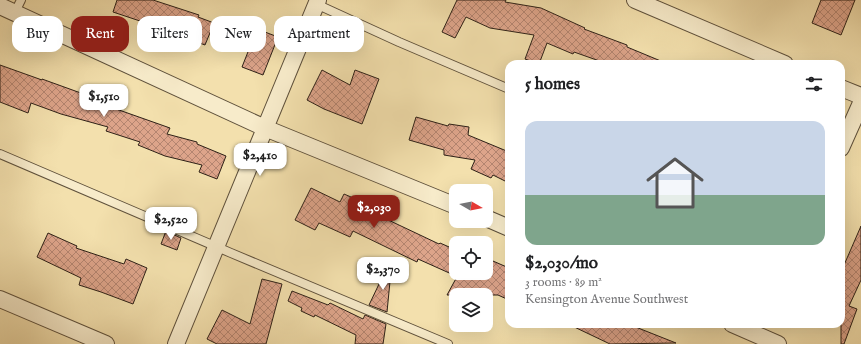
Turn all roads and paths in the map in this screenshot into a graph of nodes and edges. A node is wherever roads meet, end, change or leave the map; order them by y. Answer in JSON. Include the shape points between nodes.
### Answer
{"nodes":[{"id":1,"x":635,"y":0,"type":"edge"},
{"id":2,"x":317,"y":2,"type":"edge"},
{"id":3,"x":0,"y":6,"type":"edge"},
{"id":4,"x":18,"y":6,"type":"edge"},
{"id":5,"x":776,"y":60,"type":"edge"},
{"id":6,"x":505,"y":87,"type":"edge"},
{"id":7,"x":845,"y":90,"type":"edge"},
{"id":8,"x":861,"y":96,"type":"edge"},
{"id":9,"x":861,"y":103,"type":"edge"},
{"id":10,"x":265,"y":128,"type":"junction"},
{"id":11,"x":845,"y":139,"type":"edge"},
{"id":12,"x":0,"y":154,"type":"edge"},
{"id":13,"x":449,"y":203,"type":"edge"},
{"id":14,"x":493,"y":221,"type":"edge"},
{"id":15,"x":505,"y":226,"type":"edge"},
{"id":16,"x":216,"y":246,"type":"junction"},
{"id":17,"x":0,"y":299,"type":"edge"},
{"id":18,"x":742,"y":328,"type":"edge"},
{"id":19,"x":758,"y":334,"type":"edge"},
{"id":20,"x":106,"y":344,"type":"edge"},
{"id":21,"x":176,"y":344,"type":"edge"},
{"id":22,"x":448,"y":344,"type":"edge"},
{"id":23,"x":778,"y":344,"type":"edge"}],
"edges":[{"from":1,"to":5,"type":"street"},
{"from":2,"to":6,"type":"lane","via":[[399,42]]},
{"from":2,"to":10,"type":"street"},
{"from":3,"to":4,"type":"street"},
{"from":4,"to":10,"type":"street"},
{"from":7,"to":8,"type":"street"},
{"from":9,"to":11,"type":"street"},
{"from":10,"to":13,"type":"street"},
{"from":10,"to":16,"type":"street"},
{"from":12,"to":16,"type":"lane"},
{"from":14,"to":15,"type":"street"},
{"from":16,"to":21,"type":"street"},
{"from":16,"to":22,"type":"lane"},
{"from":17,"to":20,"type":"street"},
{"from":18,"to":19,"type":"street"},
{"from":19,"to":23,"type":"street"}]}
